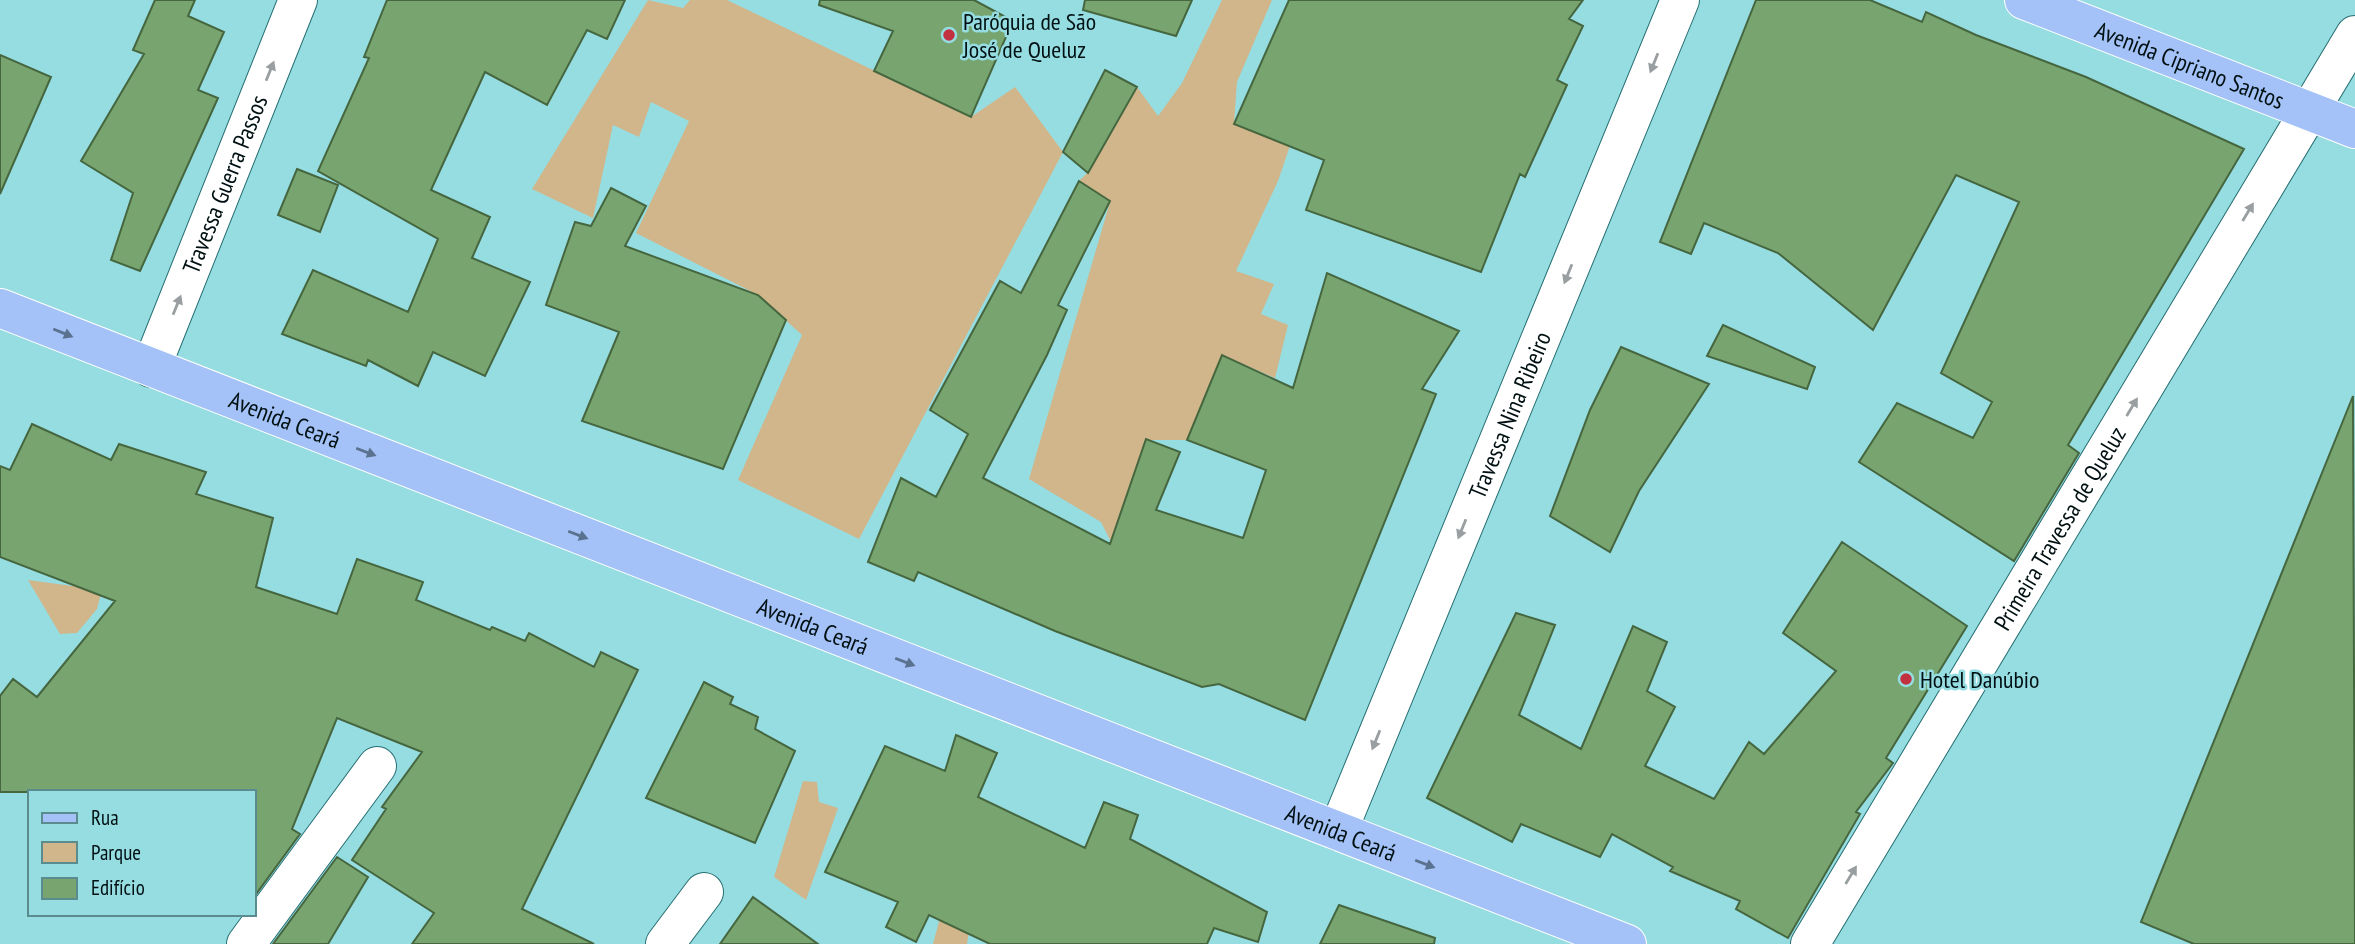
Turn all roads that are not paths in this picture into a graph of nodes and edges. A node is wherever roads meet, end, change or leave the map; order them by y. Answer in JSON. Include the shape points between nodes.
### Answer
{"nodes":[{"id":1,"x":298,"y":0,"type":"edge"},
{"id":2,"x":1680,"y":0,"type":"edge"},
{"id":3,"x":2024,"y":0,"type":"edge"},
{"id":4,"x":2355,"y":35,"type":"edge"},
{"id":5,"x":2308,"y":112,"type":"junction"},
{"id":6,"x":2355,"y":129,"type":"edge"},
{"id":7,"x":0,"y":308,"type":"edge"},
{"id":8,"x":151,"y":368,"type":"junction"},
{"id":9,"x":377,"y":766,"type":"dead end"},
{"id":10,"x":1338,"y":831,"type":"junction"},
{"id":11,"x":704,"y":892,"type":"dead end"},
{"id":12,"x":246,"y":944,"type":"edge"},
{"id":13,"x":665,"y":944,"type":"edge"},
{"id":14,"x":1627,"y":944,"type":"edge"},
{"id":15,"x":1810,"y":944,"type":"edge"}],
"edges":[{"from":8,"to":1,"type":"street","name":"Travessa Guerra Passos","one_way":true},
{"from":2,"to":10,"type":"street","name":"Travessa Nina Ribeiro","one_way":true},
{"from":3,"to":5,"type":"main road","name":"Avenida Cipriano Santos"},
{"from":4,"to":5,"type":"street","name":"Primeira Travessa de Queluz"},
{"from":5,"to":6,"type":"main road","name":"Avenida Cipriano Santos"},
{"from":15,"to":5,"type":"street","name":"Primeira Travessa de Queluz","one_way":true},
{"from":7,"to":8,"type":"main road","name":"Avenida Ceará","one_way":true},
{"from":8,"to":10,"type":"main road","name":"Avenida Ceará","one_way":true},
{"from":9,"to":12,"type":"street"},
{"from":10,"to":14,"type":"main road","name":"Avenida Ceará","one_way":true},
{"from":11,"to":13,"type":"street"}]}
